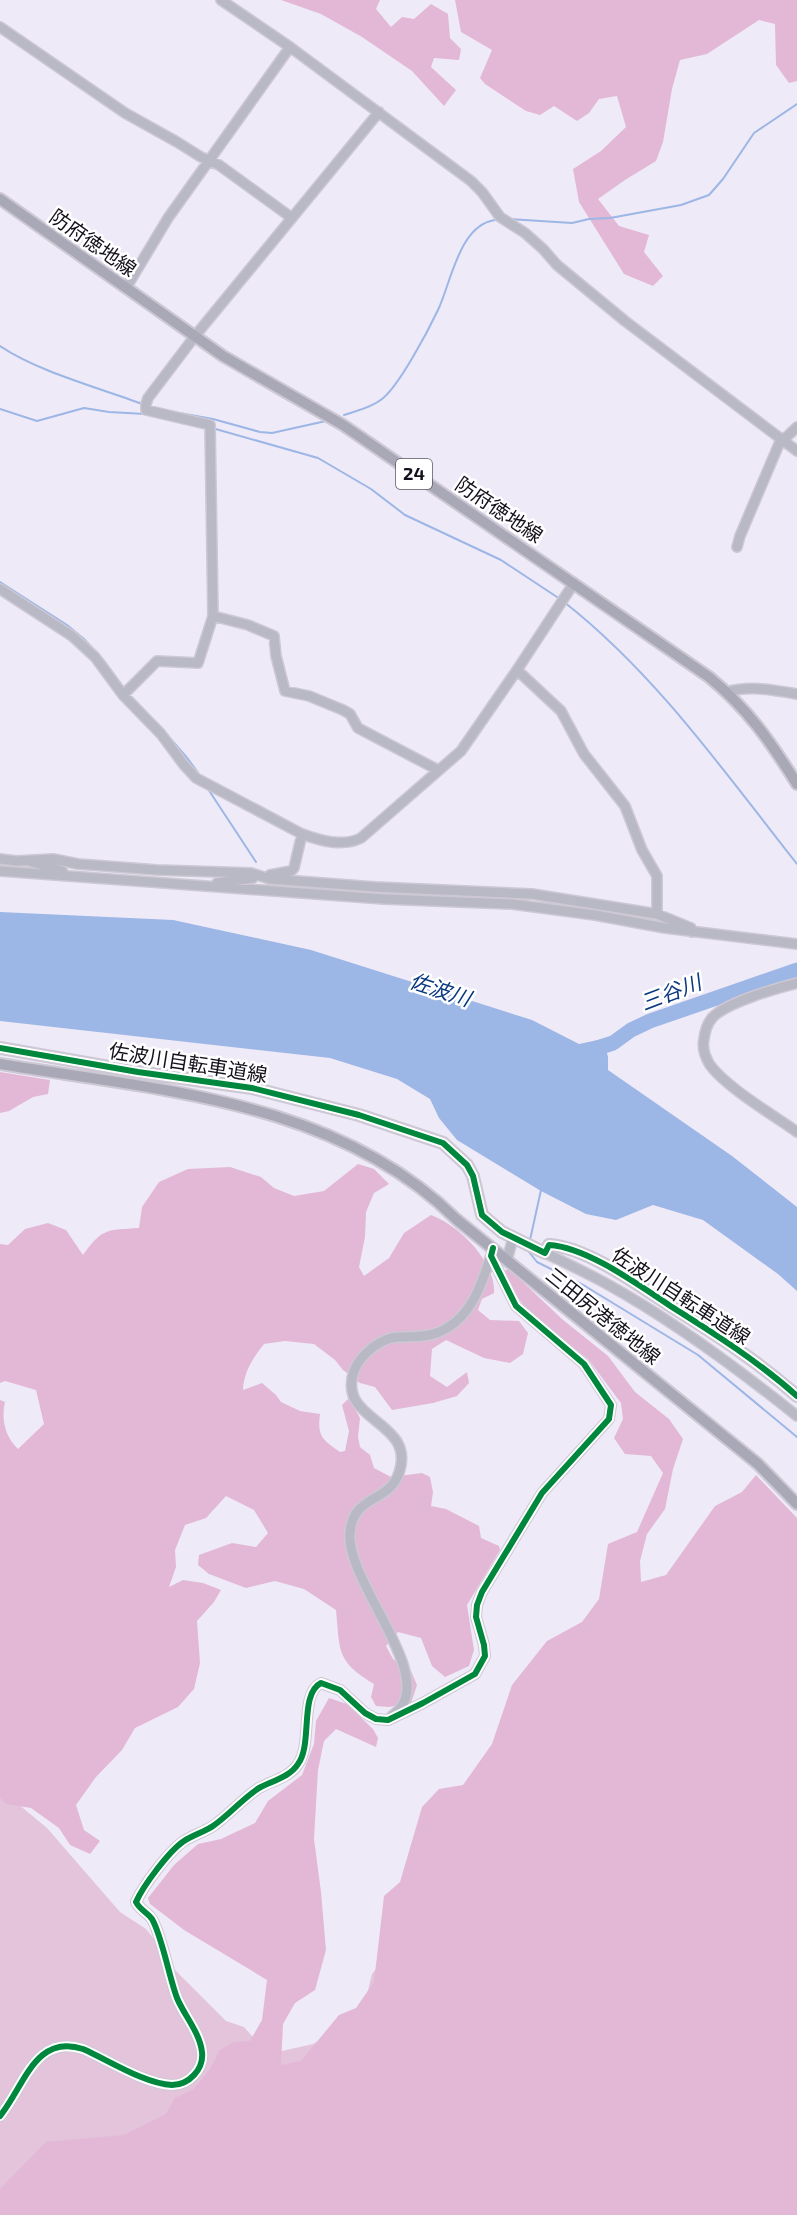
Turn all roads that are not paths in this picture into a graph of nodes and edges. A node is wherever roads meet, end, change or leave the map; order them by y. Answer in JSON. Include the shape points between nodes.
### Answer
{"nodes":[{"id":1,"x":221,"y":0,"type":"edge"},
{"id":2,"x":0,"y":27,"type":"edge"},
{"id":3,"x":290,"y":47,"type":"junction"},
{"id":4,"x":378,"y":112,"type":"junction"},
{"id":5,"x":208,"y":160,"type":"junction"},
{"id":6,"x":0,"y":199,"type":"edge"},
{"id":7,"x":292,"y":218,"type":"junction"},
{"id":8,"x":126,"y":288,"type":"junction"},
{"id":9,"x":195,"y":336,"type":"junction"},
{"id":10,"x":797,"y":428,"type":"edge"},
{"id":11,"x":783,"y":440,"type":"junction"},
{"id":12,"x":797,"y":451,"type":"edge"},
{"id":13,"x":737,"y":546,"type":"dead end"},
{"id":14,"x":574,"y":583,"type":"junction"},
{"id":15,"x":0,"y":589,"type":"edge"},
{"id":16,"x":213,"y":615,"type":"junction"},
{"id":17,"x":517,"y":670,"type":"junction"},
{"id":18,"x":726,"y":692,"type":"junction"},
{"id":19,"x":126,"y":693,"type":"junction"},
{"id":20,"x":797,"y":694,"type":"edge"},
{"id":21,"x":438,"y":770,"type":"junction"},
{"id":22,"x":797,"y":784,"type":"edge"},
{"id":23,"x":302,"y":834,"type":"junction"},
{"id":24,"x":0,"y":859,"type":"edge"},
{"id":25,"x":27,"y":860,"type":"junction"},
{"id":26,"x":0,"y":872,"type":"edge"},
{"id":27,"x":66,"y":876,"type":"junction"},
{"id":28,"x":263,"y":877,"type":"junction"},
{"id":29,"x":216,"y":886,"type":"junction"},
{"id":30,"x":657,"y":914,"type":"junction"},
{"id":31,"x":692,"y":932,"type":"junction"},
{"id":32,"x":797,"y":944,"type":"edge"},
{"id":33,"x":797,"y":983,"type":"edge"},
{"id":34,"x":0,"y":1048,"type":"edge"},
{"id":35,"x":64,"y":1058,"type":"junction"},
{"id":36,"x":0,"y":1064,"type":"edge"},
{"id":37,"x":62,"y":1074,"type":"junction"},
{"id":38,"x":797,"y":1132,"type":"edge"},
{"id":39,"x":517,"y":1239,"type":"junction"},
{"id":40,"x":542,"y":1251,"type":"junction"},
{"id":41,"x":492,"y":1252,"type":"junction"},
{"id":42,"x":507,"y":1260,"type":"junction"},
{"id":43,"x":797,"y":1396,"type":"edge"},
{"id":44,"x":797,"y":1416,"type":"edge"},
{"id":45,"x":797,"y":1504,"type":"edge"},
{"id":46,"x":388,"y":1720,"type":"junction"},
{"id":47,"x":0,"y":2116,"type":"edge"}],
"edges":[{"from":1,"to":3,"type":"street"},
{"from":2,"to":5,"type":"street","via":[[139,122]]},
{"from":3,"to":4,"type":"street"},
{"from":3,"to":5,"type":"street"},
{"from":4,"to":7,"type":"street"},
{"from":4,"to":11,"type":"street","via":[[471,181],[500,217],[525,233],[625,321]]},
{"from":5,"to":7,"type":"street"},
{"from":5,"to":8,"type":"street"},
{"from":6,"to":8,"type":"main road","name":"防府徳地線","number":"24"},
{"from":7,"to":9,"type":"street"},
{"from":8,"to":9,"type":"main road","name":"防府徳地線","number":"24"},
{"from":9,"to":14,"type":"main road","name":"防府徳地線","number":"24","via":[[251,374],[343,425]]},
{"from":9,"to":16,"type":"street","via":[[148,398],[145,408],[210,425]]},
{"from":10,"to":11,"type":"street"},
{"from":11,"to":12,"type":"street"},
{"from":11,"to":13,"type":"street"},
{"from":14,"to":17,"type":"street"},
{"from":14,"to":18,"type":"main road","name":"防府徳地線","number":"24"},
{"from":15,"to":19,"type":"street","via":[[72,636]]},
{"from":16,"to":19,"type":"street","via":[[198,663],[157,661]]},
{"from":16,"to":21,"type":"street","via":[[274,636],[285,691],[344,710],[358,728]]},
{"from":17,"to":21,"type":"street","via":[[461,751]]},
{"from":17,"to":30,"type":"street","via":[[561,711],[584,754],[625,806],[657,876]]},
{"from":18,"to":20,"type":"street","via":[[757,687]]},
{"from":18,"to":22,"type":"main road","name":"防府徳地線","number":"24","via":[[759,726]]},
{"from":19,"to":23,"type":"street","via":[[196,778]]},
{"from":21,"to":23,"type":"street","via":[[352,843]]},
{"from":23,"to":28,"type":"street","via":[[294,868]]},
{"from":24,"to":25,"type":"street"},
{"from":25,"to":27,"type":"street","via":[[62,871]]},
{"from":25,"to":28,"type":"street","via":[[250,873]]},
{"from":26,"to":27,"type":"street"},
{"from":27,"to":29,"type":"street"},
{"from":28,"to":29,"type":"street","via":[[217,882]]},
{"from":28,"to":30,"type":"street","via":[[532,894]]},
{"from":29,"to":31,"type":"street","via":[[512,904]]},
{"from":30,"to":31,"type":"street","via":[[683,923]]},
{"from":31,"to":32,"type":"street"},
{"from":33,"to":38,"type":"street","via":[[723,1009],[706,1028],[703,1043],[711,1066]]},
{"from":34,"to":35,"type":"main road","name":"佐波川自転車道線"},
{"from":35,"to":37,"type":"street"},
{"from":35,"to":39,"type":"main road","name":"佐波川自転車道線","via":[[252,1088],[359,1115],[443,1143],[473,1176],[482,1215]]},
{"from":36,"to":37,"type":"main road","name":"三田尻港徳地線"},
{"from":37,"to":41,"type":"main road","name":"三田尻港徳地線","via":[[219,1101],[295,1122],[341,1141],[379,1160],[436,1199]]},
{"from":39,"to":40,"type":"main road","name":"佐波川自転車道線"},
{"from":39,"to":42,"type":"street"},
{"from":40,"to":43,"type":"main road","name":"佐波川自転車道線","via":[[549,1245],[590,1257],[636,1283]]},
{"from":40,"to":44,"type":"street","via":[[608,1284],[681,1331],[749,1377]]},
{"from":41,"to":42,"type":"main road","name":"三田尻港徳地線"},
{"from":41,"to":46,"type":"street","via":[[478,1293],[464,1313],[432,1336],[397,1336],[378,1343],[355,1368],[350,1385],[360,1408],[394,1436],[402,1456],[391,1488],[359,1508],[351,1519],[349,1535],[359,1575],[398,1650],[406,1682],[402,1707]]},
{"from":41,"to":46,"type":"street","via":[[516,1306],[584,1364],[611,1405],[611,1413],[542,1493],[482,1592],[476,1617],[484,1645],[481,1666],[475,1674]]},
{"from":42,"to":45,"type":"main road","name":"三田尻港徳地線","via":[[758,1464]]},
{"from":46,"to":47,"type":"street","via":[[365,1713],[330,1685],[316,1685],[298,1765],[260,1788],[212,1827],[183,1841],[138,1897],[136,1902],[156,1928],[177,1999],[199,2041],[201,2064],[195,2074],[184,2083],[159,2083],[83,2049],[63,2046],[33,2063]]}]}
